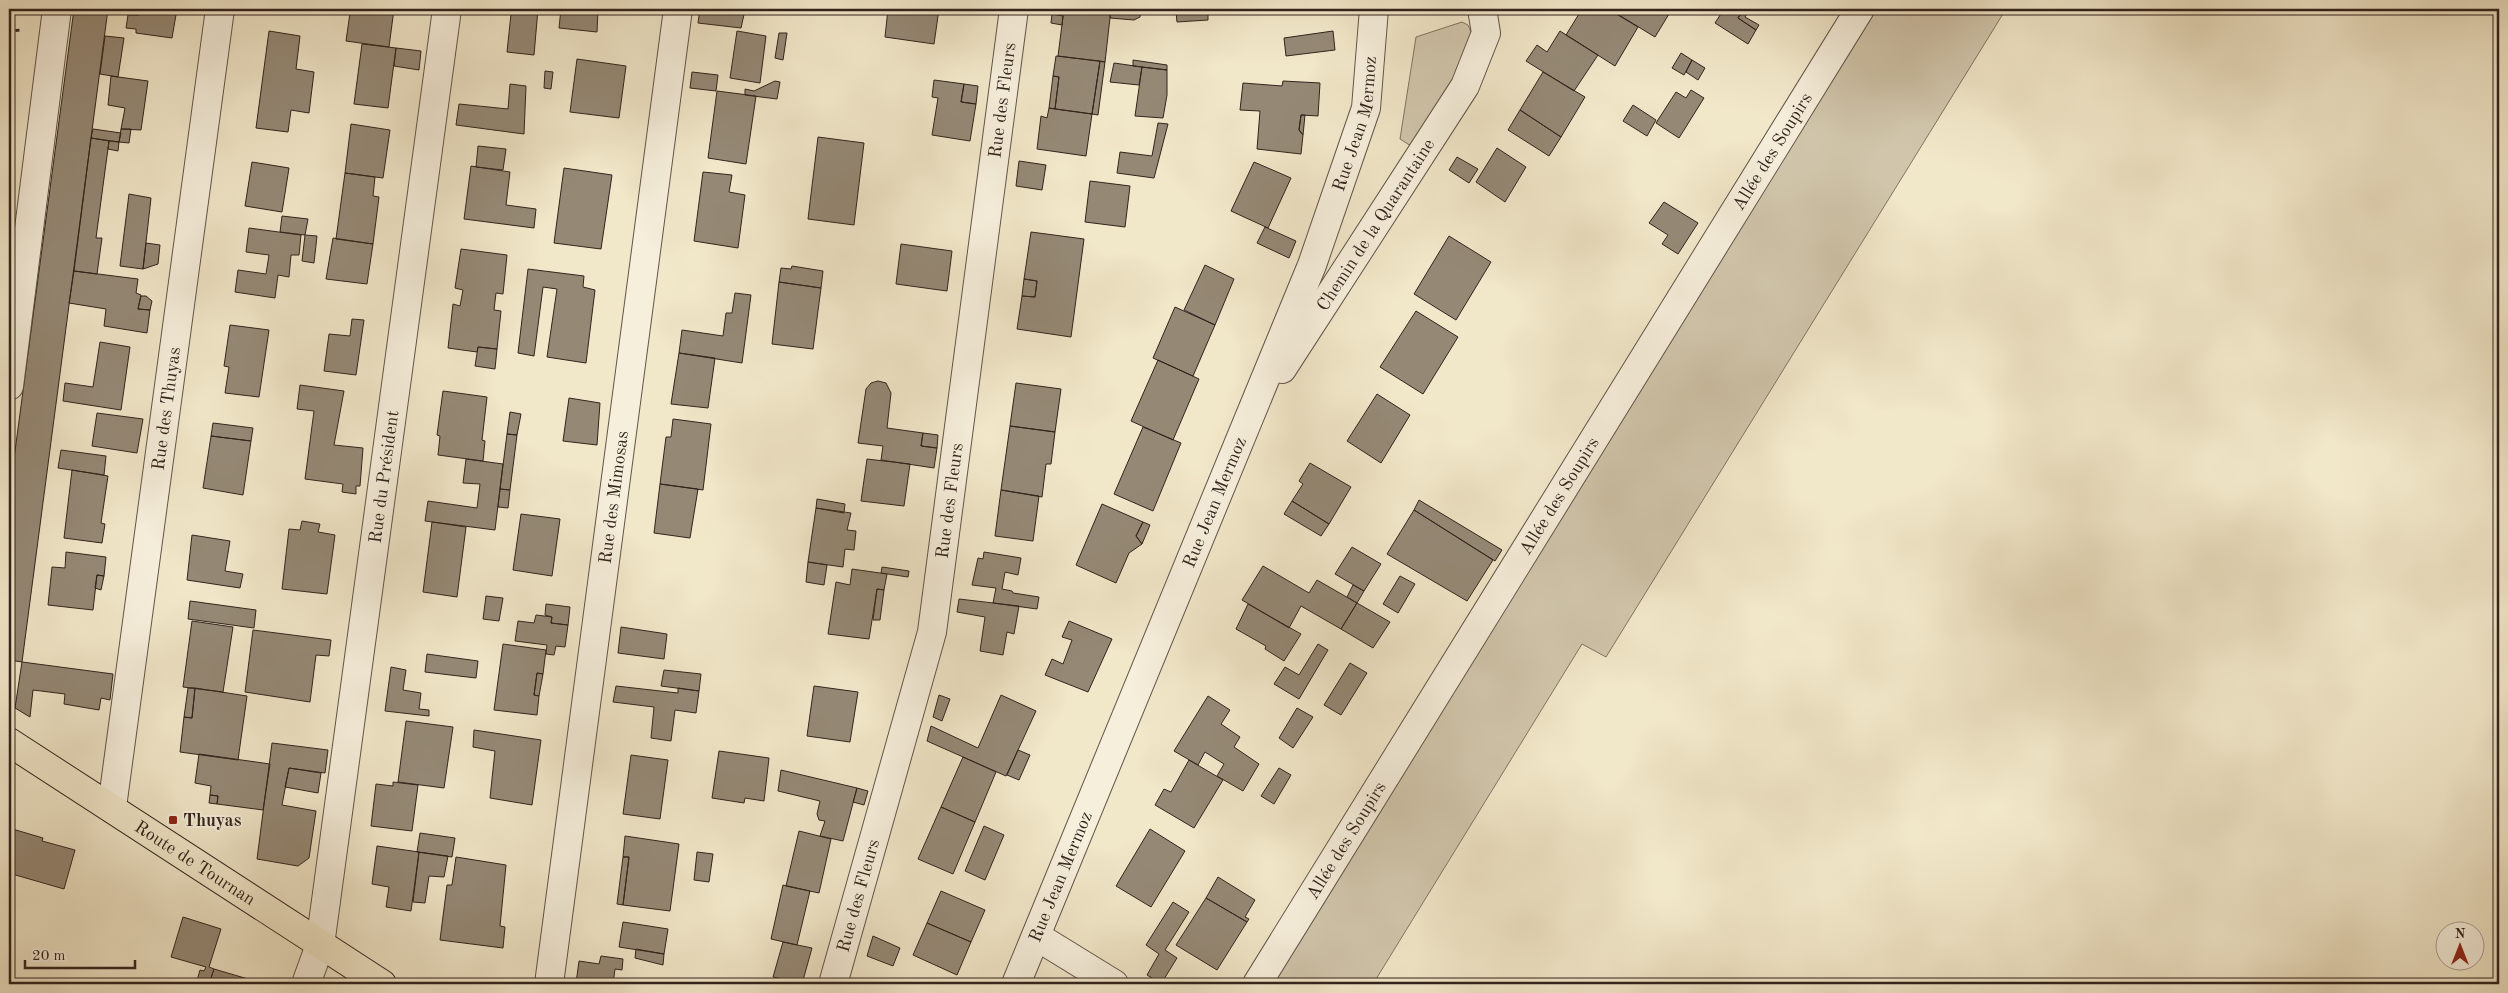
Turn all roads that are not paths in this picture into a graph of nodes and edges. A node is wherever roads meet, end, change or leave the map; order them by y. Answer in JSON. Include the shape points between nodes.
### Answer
{"nodes":[{"id":1,"x":57,"y":9,"type":"edge"},
{"id":2,"x":220,"y":9,"type":"edge"},
{"id":3,"x":447,"y":9,"type":"edge"},
{"id":4,"x":678,"y":9,"type":"edge"},
{"id":5,"x":1014,"y":9,"type":"edge"},
{"id":6,"x":1374,"y":9,"type":"edge"},
{"id":7,"x":1482,"y":9,"type":"edge"},
{"id":8,"x":1860,"y":9,"type":"edge"},
{"id":9,"x":9,"y":386,"type":"edge"},
{"id":10,"x":1242,"y":431,"type":"junction"},
{"id":11,"x":9,"y":742,"type":"edge"},
{"id":12,"x":112,"y":807,"type":"junction"},
{"id":13,"x":1036,"y":936,"type":"junction"},
{"id":14,"x":320,"y":945,"type":"junction"},
{"id":15,"x":306,"y":984,"type":"edge"},
{"id":16,"x":382,"y":984,"type":"edge"},
{"id":17,"x":549,"y":984,"type":"edge"},
{"id":18,"x":833,"y":984,"type":"edge"},
{"id":19,"x":1016,"y":984,"type":"edge"},
{"id":20,"x":1114,"y":984,"type":"edge"},
{"id":21,"x":1257,"y":984,"type":"edge"}],
"edges":[{"from":1,"to":9,"type":"street"},
{"from":2,"to":12,"type":"street","name":"Rue des Thuyas"},
{"from":3,"to":14,"type":"street","name":"Rue du Président"},
{"from":4,"to":17,"type":"street","name":"Rue des Mimosas"},
{"from":5,"to":18,"type":"street","name":"Rue des Fleurs","via":[[932,632]]},
{"from":6,"to":10,"type":"street","name":"Rue Jean Mermoz","via":[[1366,108],[1312,265]]},
{"from":7,"to":10,"type":"street","name":"Chemin de la Quarantaine","via":[[1486,32],[1465,86]]},
{"from":8,"to":21,"type":"street","name":"Allée des Soupirs"},
{"from":10,"to":13,"type":"street","name":"Rue Jean Mermoz"},
{"from":11,"to":12,"type":"main road","name":"Route de Tournan"},
{"from":12,"to":14,"type":"main road","name":"Route de Tournan"},
{"from":13,"to":19,"type":"street","name":"Rue Jean Mermoz"},
{"from":13,"to":20,"type":"street"},
{"from":14,"to":15,"type":"street","name":"Rue du Président"},
{"from":14,"to":16,"type":"main road","name":"Route de Tournan"}]}
